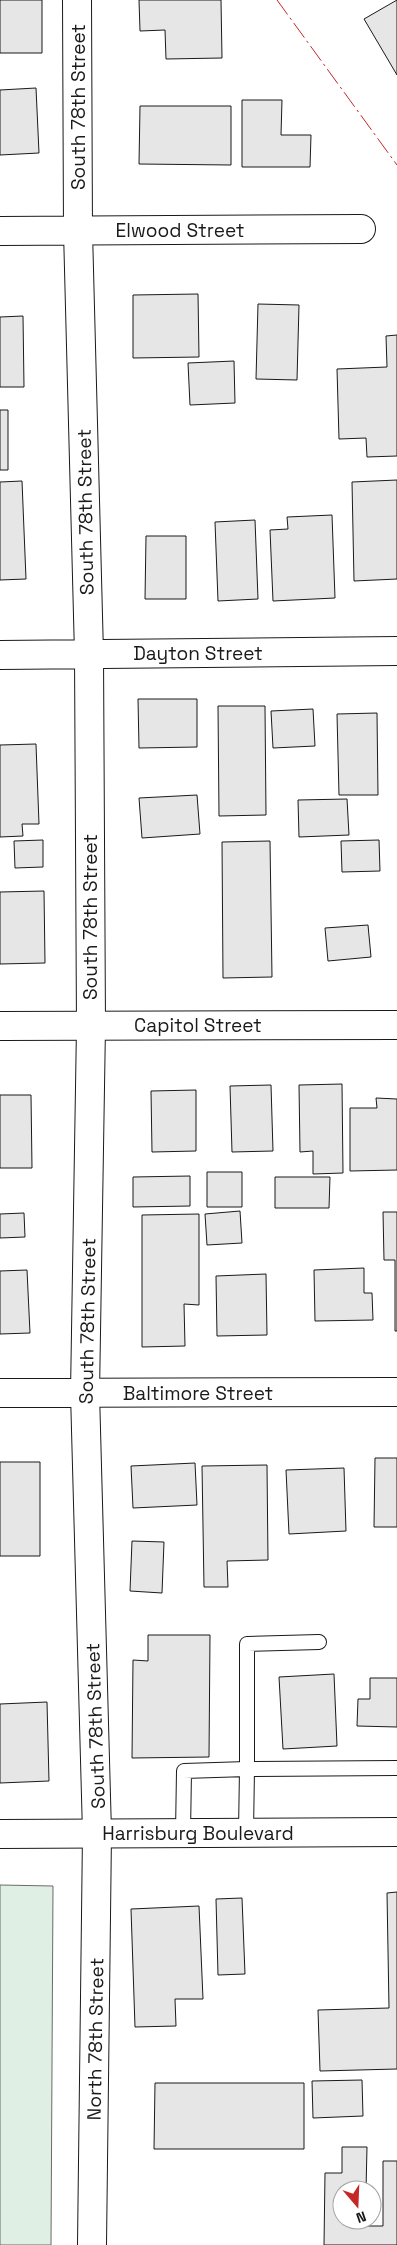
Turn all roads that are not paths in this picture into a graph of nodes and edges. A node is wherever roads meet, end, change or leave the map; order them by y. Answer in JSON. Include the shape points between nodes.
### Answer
{"nodes":[{"id":1,"x":77,"y":0,"type":"edge"},
{"id":2,"x":361,"y":229,"type":"dead end"},
{"id":3,"x":78,"y":230,"type":"junction"},
{"id":4,"x":0,"y":231,"type":"edge"},
{"id":5,"x":397,"y":651,"type":"edge"},
{"id":6,"x":0,"y":654,"type":"edge"},
{"id":7,"x":88,"y":654,"type":"junction"},
{"id":8,"x":397,"y":1025,"type":"edge"},
{"id":9,"x":0,"y":1026,"type":"edge"},
{"id":10,"x":91,"y":1026,"type":"junction"},
{"id":11,"x":397,"y":1392,"type":"edge"},
{"id":12,"x":0,"y":1393,"type":"edge"},
{"id":13,"x":86,"y":1393,"type":"junction"},
{"id":14,"x":320,"y":1642,"type":"dead end"},
{"id":15,"x":397,"y":1768,"type":"edge"},
{"id":16,"x":247,"y":1770,"type":"junction"},
{"id":17,"x":246,"y":1832,"type":"junction"},
{"id":18,"x":397,"y":1832,"type":"edge"},
{"id":19,"x":97,"y":1833,"type":"junction"},
{"id":20,"x":182,"y":1833,"type":"junction"},
{"id":21,"x":0,"y":1834,"type":"edge"},
{"id":22,"x":92,"y":2245,"type":"edge"}],
"edges":[{"from":1,"to":3,"type":"street","name":"South 78th Street"},
{"from":2,"to":3,"type":"street","name":"Elwood Street"},
{"from":3,"to":4,"type":"street","name":"Elwood Street"},
{"from":3,"to":7,"type":"street","name":"South 78th Street"},
{"from":5,"to":7,"type":"street","name":"Dayton Street"},
{"from":6,"to":7,"type":"street","name":"Dayton Street"},
{"from":7,"to":10,"type":"street","name":"South 78th Street"},
{"from":8,"to":10,"type":"street","name":"Capitol Street"},
{"from":9,"to":10,"type":"street","name":"Capitol Street"},
{"from":10,"to":13,"type":"street","name":"South 78th Street"},
{"from":11,"to":13,"type":"street","name":"Baltimore Street"},
{"from":12,"to":13,"type":"street","name":"Baltimore Street"},
{"from":13,"to":19,"type":"street","name":"South 78th Street"},
{"from":14,"to":16,"type":"lane","via":[[247,1644]]},
{"from":15,"to":16,"type":"lane"},
{"from":16,"to":17,"type":"lane"},
{"from":16,"to":20,"type":"lane","via":[[184,1771]]},
{"from":17,"to":18,"type":"street","name":"Harrisburg Boulevard"},
{"from":17,"to":20,"type":"street","name":"Harrisburg Boulevard"},
{"from":19,"to":20,"type":"street","name":"Harrisburg Boulevard"},
{"from":19,"to":21,"type":"street","name":"Harrisburg Boulevard"},
{"from":19,"to":22,"type":"street","name":"North 78th Street"}]}
